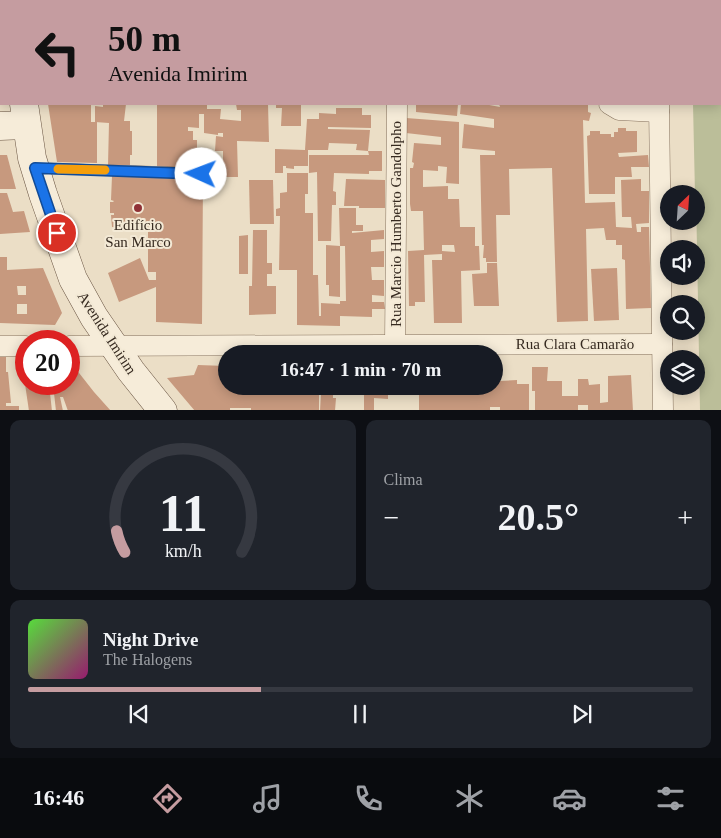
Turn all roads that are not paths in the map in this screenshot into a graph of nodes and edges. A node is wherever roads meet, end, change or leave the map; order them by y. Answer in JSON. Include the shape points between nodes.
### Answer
{"nodes":[{"id":1,"x":397,"y":105,"type":"edge"},
{"id":2,"x":611,"y":105,"type":"edge"},
{"id":3,"x":659,"y":108,"type":"edge"},
{"id":4,"x":17,"y":118,"type":"edge"},
{"id":5,"x":35,"y":168,"type":"junction"},
{"id":6,"x":201,"y":174,"type":"dead end"},
{"id":7,"x":662,"y":344,"type":"junction"},
{"id":8,"x":395,"y":345,"type":"joint"},
{"id":9,"x":0,"y":346,"type":"edge"},
{"id":10,"x":15,"y":346,"type":"edge"},
{"id":11,"x":80,"y":346,"type":"edge"},
{"id":12,"x":113,"y":346,"type":"junction"},
{"id":13,"x":218,"y":346,"type":"edge"},
{"id":14,"x":163,"y":410,"type":"edge"},
{"id":15,"x":663,"y":410,"type":"edge"}],
"edges":[{"from":1,"to":8,"type":"street","name":"Rua Marcio Humberto Gandolpho"},
{"from":2,"to":3,"type":"street","via":[[619,110]]},
{"from":3,"to":7,"type":"street"},
{"from":4,"to":5,"type":"main road","name":"Avenida Imirim"},
{"from":5,"to":6,"type":"lane"},
{"from":5,"to":12,"type":"main road","name":"Avenida Imirim","via":[[73,280]]},
{"from":7,"to":8,"type":"street","name":"Rua Clara Camarão"},
{"from":7,"to":15,"type":"street"},
{"from":9,"to":10,"type":"street"},
{"from":11,"to":12,"type":"street","name":"Rua Clara Camarão"},
{"from":12,"to":13,"type":"street","name":"Rua Clara Camarão"},
{"from":12,"to":14,"type":"main road","name":"Avenida Imirim"}]}
